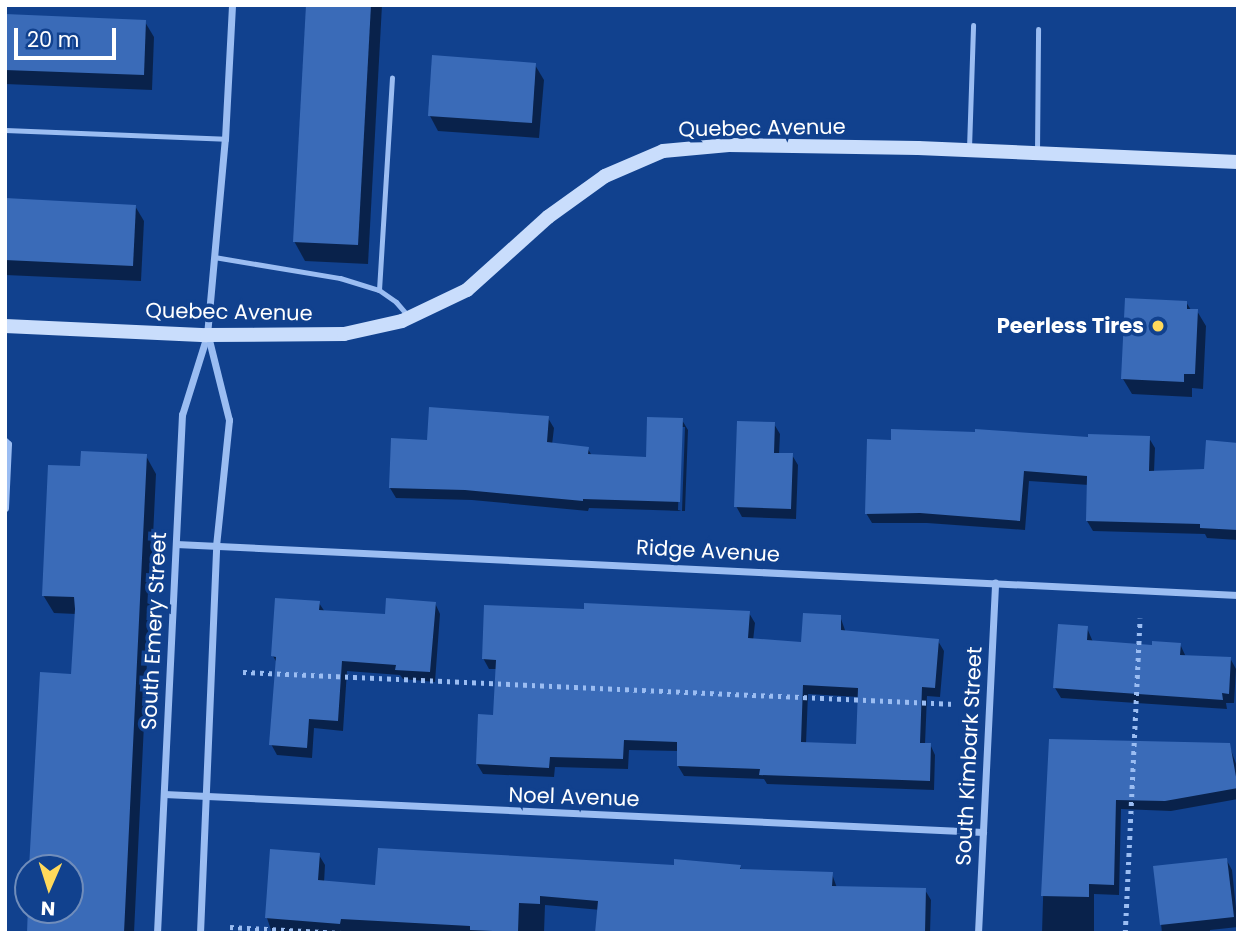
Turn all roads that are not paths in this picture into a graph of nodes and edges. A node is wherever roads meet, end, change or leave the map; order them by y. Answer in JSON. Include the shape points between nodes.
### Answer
{"nodes":[{"id":1,"x":232,"y":5,"type":"edge"},
{"id":2,"x":973,"y":25,"type":"dead end"},
{"id":3,"x":1038,"y":29,"type":"dead end"},
{"id":4,"x":392,"y":77,"type":"dead end"},
{"id":5,"x":5,"y":130,"type":"edge"},
{"id":6,"x":225,"y":139,"type":"junction"},
{"id":7,"x":969,"y":150,"type":"junction"},
{"id":8,"x":1037,"y":153,"type":"junction"},
{"id":9,"x":1238,"y":162,"type":"edge"},
{"id":10,"x":214,"y":257,"type":"junction"},
{"id":11,"x":379,"y":290,"type":"junction"},
{"id":12,"x":409,"y":317,"type":"junction"},
{"id":13,"x":5,"y":326,"type":"edge"},
{"id":14,"x":208,"y":335,"type":"junction"},
{"id":15,"x":5,"y":441,"type":"edge"},
{"id":16,"x":5,"y":508,"type":"edge"},
{"id":17,"x":176,"y":544,"type":"junction"},
{"id":18,"x":216,"y":545,"type":"junction"},
{"id":19,"x":995,"y":582,"type":"junction"},
{"id":20,"x":1238,"y":595,"type":"edge"},
{"id":21,"x":164,"y":794,"type":"junction"},
{"id":22,"x":204,"y":795,"type":"junction"},
{"id":23,"x":983,"y":832,"type":"junction"},
{"id":24,"x":157,"y":933,"type":"edge"},
{"id":25,"x":200,"y":933,"type":"edge"},
{"id":26,"x":978,"y":933,"type":"edge"}],
"edges":[{"from":1,"to":6,"type":"street","name":"South Emery Street"},
{"from":2,"to":7,"type":"lane"},
{"from":3,"to":8,"type":"lane"},
{"from":4,"to":11,"type":"lane"},
{"from":5,"to":6,"type":"lane"},
{"from":6,"to":10,"type":"street","name":"South Emery Street"},
{"from":7,"to":8,"type":"street","name":"Quebec Avenue"},
{"from":7,"to":12,"type":"street","name":"Quebec Avenue","via":[[729,145],[663,151],[605,176],[548,216],[467,290]]},
{"from":8,"to":9,"type":"street","name":"Quebec Avenue"},
{"from":10,"to":11,"type":"lane","via":[[340,278]]},
{"from":10,"to":14,"type":"street","name":"South Emery Street"},
{"from":11,"to":12,"type":"lane"},
{"from":12,"to":14,"type":"street","name":"Quebec Avenue","via":[[344,334]]},
{"from":13,"to":14,"type":"street","name":"Quebec Avenue"},
{"from":14,"to":17,"type":"street","name":"South Emery Street","via":[[182,415]]},
{"from":14,"to":18,"type":"street","name":"South Emery Street","via":[[229,420]]},
{"from":15,"to":16,"type":"street"},
{"from":17,"to":18,"type":"street","name":"Ridge Avenue"},
{"from":17,"to":21,"type":"street","name":"South Emery Street"},
{"from":18,"to":19,"type":"street","name":"Ridge Avenue"},
{"from":18,"to":22,"type":"street","name":"South Emery Street"},
{"from":19,"to":20,"type":"street","name":"Ridge Avenue"},
{"from":19,"to":23,"type":"street","name":"South Kimbark Street"},
{"from":21,"to":22,"type":"street","name":"Noel Avenue"},
{"from":21,"to":24,"type":"street","name":"South Emery Street"},
{"from":22,"to":23,"type":"street","name":"Noel Avenue"},
{"from":22,"to":25,"type":"street","name":"South Emery Street"},
{"from":23,"to":26,"type":"street","name":"South Kimbark Street"}]}
